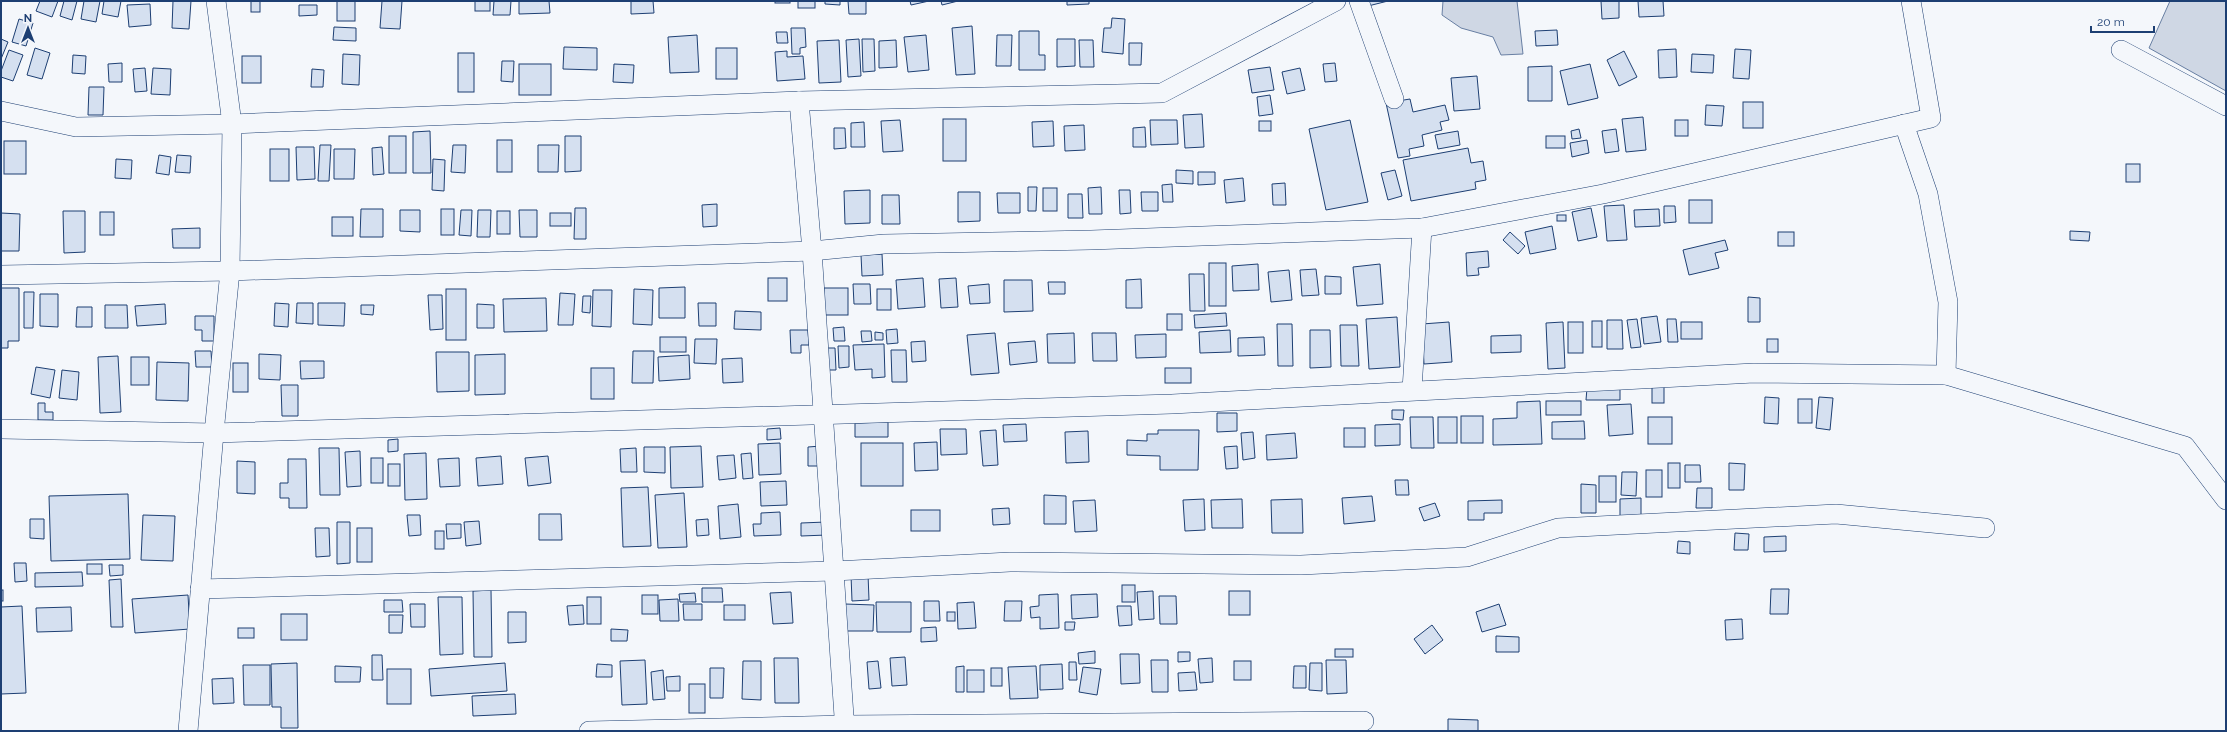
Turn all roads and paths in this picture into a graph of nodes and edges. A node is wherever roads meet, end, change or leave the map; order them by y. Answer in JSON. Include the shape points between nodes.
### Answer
{"nodes":[{"id":1,"x":216,"y":1,"type":"edge"},
{"id":2,"x":1336,"y":1,"type":"edge"},
{"id":3,"x":1359,"y":1,"type":"edge"},
{"id":4,"x":1911,"y":1,"type":"edge"},
{"id":5,"x":2121,"y":50,"type":"dead end"},
{"id":6,"x":1394,"y":99,"type":"dead end"},
{"id":7,"x":799,"y":101,"type":"junction"},
{"id":8,"x":2226,"y":106,"type":"edge"},
{"id":9,"x":1,"y":111,"type":"edge"},
{"id":10,"x":232,"y":124,"type":"junction"},
{"id":11,"x":1904,"y":124,"type":"junction"},
{"id":12,"x":1422,"y":228,"type":"junction"},
{"id":13,"x":812,"y":251,"type":"junction"},
{"id":14,"x":230,"y":271,"type":"junction"},
{"id":15,"x":1,"y":275,"type":"edge"},
{"id":16,"x":1946,"y":375,"type":"junction"},
{"id":17,"x":1412,"y":390,"type":"junction"},
{"id":18,"x":822,"y":416,"type":"junction"},
{"id":19,"x":1,"y":429,"type":"edge"},
{"id":20,"x":214,"y":433,"type":"junction"},
{"id":21,"x":2226,"y":500,"type":"edge"},
{"id":22,"x":1984,"y":528,"type":"dead end"},
{"id":23,"x":834,"y":571,"type":"junction"},
{"id":24,"x":200,"y":589,"type":"junction"},
{"id":25,"x":1364,"y":721,"type":"dead end"},
{"id":26,"x":845,"y":728,"type":"edge"},
{"id":27,"x":188,"y":731,"type":"edge"},
{"id":28,"x":589,"y":731,"type":"edge"}],
"edges":[{"from":1,"to":10,"type":"street"},
{"from":2,"to":7,"type":"street","via":[[1162,93]]},
{"from":3,"to":6,"type":"street"},
{"from":4,"to":11,"type":"street","via":[[1931,118]]},
{"from":5,"to":8,"type":"street"},
{"from":7,"to":10,"type":"street"},
{"from":7,"to":13,"type":"street"},
{"from":9,"to":10,"type":"street","via":[[76,127]]},
{"from":10,"to":14,"type":"street"},
{"from":11,"to":12,"type":"street","via":[[1603,194]]},
{"from":11,"to":16,"type":"street","via":[[1928,194],[1948,302]]},
{"from":12,"to":13,"type":"street","via":[[1091,240],[884,244]]},
{"from":12,"to":17,"type":"street"},
{"from":13,"to":14,"type":"street"},
{"from":13,"to":18,"type":"street"},
{"from":14,"to":15,"type":"street"},
{"from":14,"to":20,"type":"street"},
{"from":16,"to":17,"type":"street","via":[[1754,373]]},
{"from":16,"to":21,"type":"street","via":[[2185,446]]},
{"from":17,"to":18,"type":"street","via":[[1172,404]]},
{"from":18,"to":20,"type":"street"},
{"from":18,"to":23,"type":"street"},
{"from":19,"to":20,"type":"street"},
{"from":20,"to":24,"type":"street"},
{"from":22,"to":23,"type":"street","via":[[1836,514],[1558,528],[1467,557],[1301,565],[1010,562]]},
{"from":23,"to":24,"type":"street"},
{"from":23,"to":26,"type":"street"},
{"from":24,"to":27,"type":"street"},
{"from":25,"to":26,"type":"street"},
{"from":26,"to":28,"type":"street"}]}
